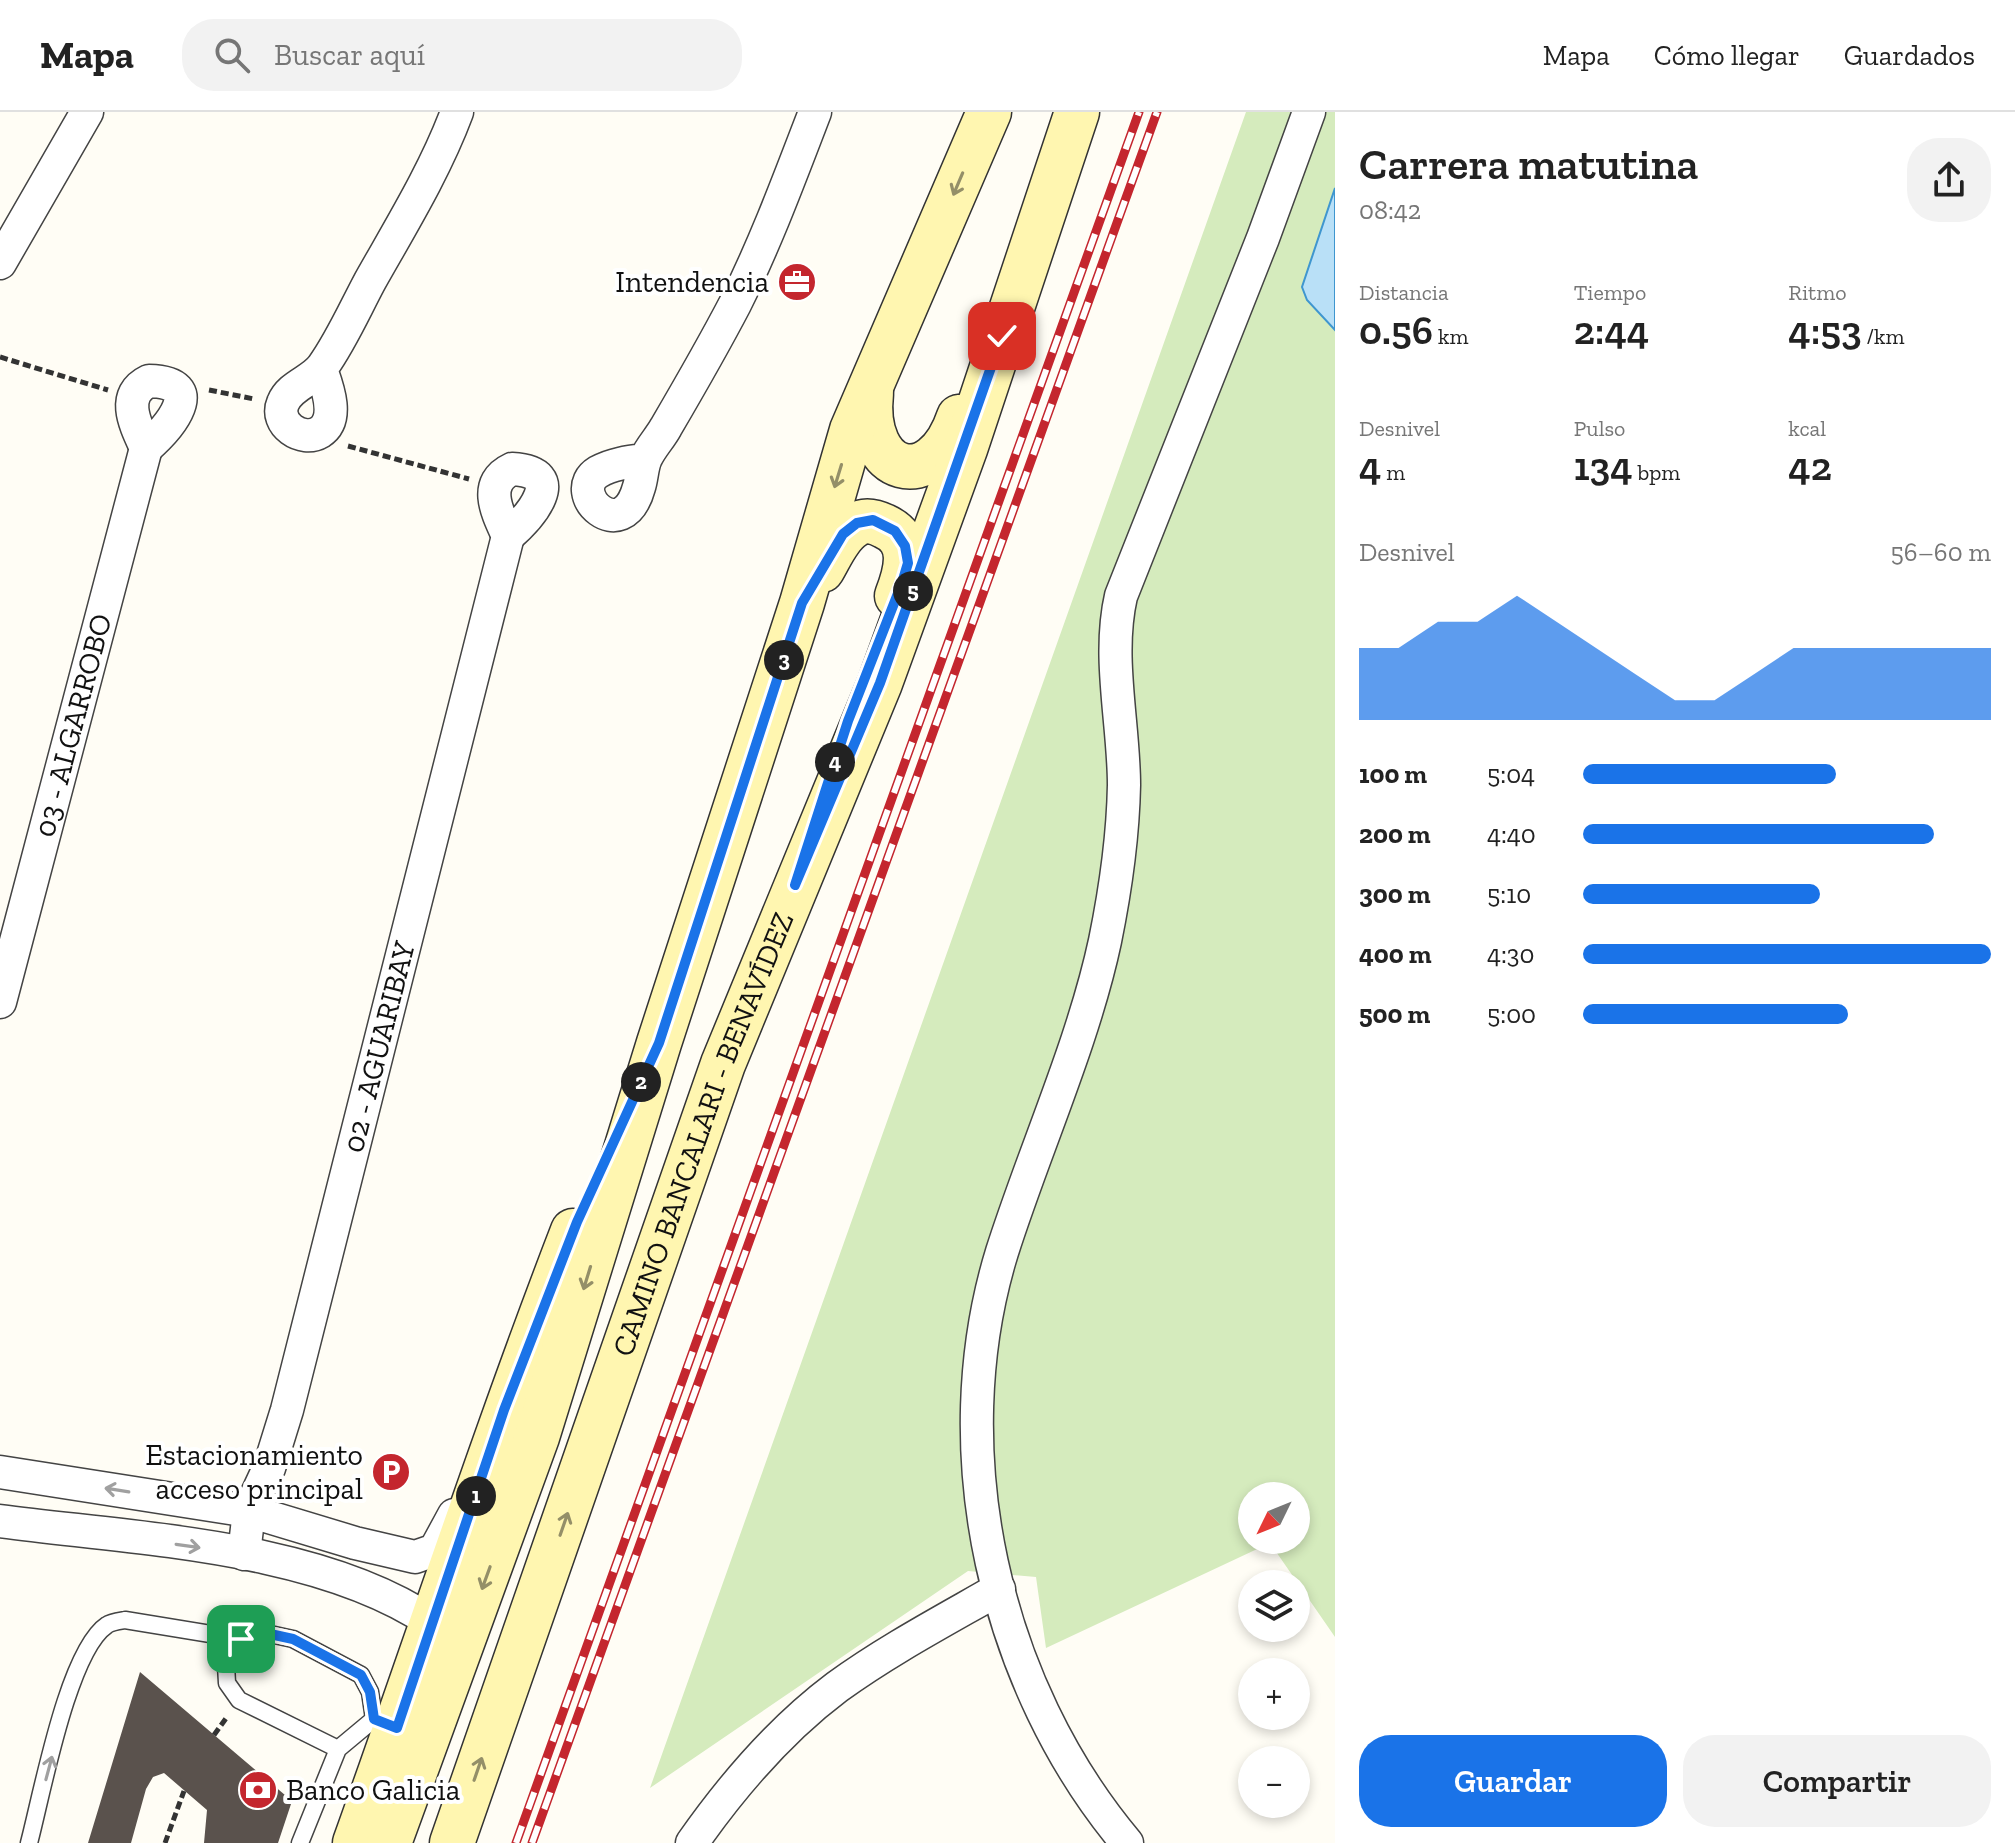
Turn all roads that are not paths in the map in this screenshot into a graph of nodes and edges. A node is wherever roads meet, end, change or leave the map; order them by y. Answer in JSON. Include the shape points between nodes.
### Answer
{"nodes":[{"id":1,"x":87,"y":112,"type":"edge"},
{"id":2,"x":457,"y":112,"type":"edge"},
{"id":3,"x":815,"y":112,"type":"edge"},
{"id":4,"x":989,"y":112,"type":"edge"},
{"id":5,"x":1076,"y":112,"type":"edge"},
{"id":6,"x":1309,"y":112,"type":"edge"},
{"id":7,"x":0,"y":263,"type":"edge"},
{"id":8,"x":321,"y":369,"type":"junction"},
{"id":9,"x":872,"y":383,"type":"junction"},
{"id":10,"x":146,"y":448,"type":"junction"},
{"id":11,"x":645,"y":460,"type":"dead end"},
{"id":12,"x":508,"y":536,"type":"junction"},
{"id":13,"x":802,"y":603,"type":"junction"},
{"id":14,"x":795,"y":885,"type":"junction"},
{"id":15,"x":0,"y":1002,"type":"edge"},
{"id":16,"x":659,"y":1043,"type":"junction"},
{"id":17,"x":504,"y":1410,"type":"junction"},
{"id":18,"x":0,"y":1472,"type":"edge"},
{"id":19,"x":249,"y":1511,"type":"junction"},
{"id":20,"x":0,"y":1521,"type":"edge"},
{"id":21,"x":244,"y":1554,"type":"junction"},
{"id":22,"x":453,"y":1568,"type":"junction"},
{"id":23,"x":999,"y":1589,"type":"junction"},
{"id":24,"x":432,"y":1628,"type":"junction"},
{"id":25,"x":241,"y":1639,"type":"junction"},
{"id":26,"x":385,"y":1724,"type":"junction"},
{"id":27,"x":338,"y":1749,"type":"junction"},
{"id":28,"x":29,"y":1843,"type":"edge"},
{"id":29,"x":300,"y":1843,"type":"edge"},
{"id":30,"x":355,"y":1843,"type":"edge"},
{"id":31,"x":389,"y":1843,"type":"edge"},
{"id":32,"x":452,"y":1843,"type":"edge"},
{"id":33,"x":692,"y":1843,"type":"edge"},
{"id":34,"x":1127,"y":1843,"type":"edge"}],
"edges":[{"from":1,"to":7,"type":"street"},
{"from":2,"to":8,"type":"street","via":[[425,182]]},
{"from":3,"to":11,"type":"street","via":[[736,302]]},
{"from":4,"to":9,"type":"main road","name":"CAMINO BANCALARI - BENAVÍDEZ","one_way":true},
{"from":5,"to":9,"type":"main road","via":[[1003,291],[953,436],[942,453],[918,466],[886,458],[871,432]]},
{"from":5,"to":14,"type":"main road","name":"CAMINO BANCALARI - BENAVÍDEZ","via":[[923,565]]},
{"from":6,"to":23,"type":"street","via":[[1118,611],[1124,785],[1105,940],[1001,1254],[980,1368],[982,1499]]},
{"from":8,"to":8,"type":"street","via":[[330,421],[309,435],[288,428],[282,404]]},
{"from":9,"to":13,"type":"main road","name":"CAMINO BANCALARI - BENAVÍDEZ","one_way":true,"via":[[852,430]]},
{"from":10,"to":10,"type":"street","via":[[181,408],[179,395],[161,381],[139,386],[132,397]]},
{"from":10,"to":15,"type":"street","name":"03 - ALGARROBO"},
{"from":12,"to":12,"type":"street","via":[[543,496],[533,474],[512,469],[493,485]]},
{"from":12,"to":19,"type":"street","name":"02 - AGUARIBAY","via":[[287,1410]]},
{"from":13,"to":14,"type":"main road","via":[[843,534],[857,523],[873,520],[895,531],[905,546],[908,563],[902,583],[848,721]]},
{"from":13,"to":16,"type":"main road","name":"CAMINO BANCALARI - BENAVÍDEZ"},
{"from":32,"to":14,"type":"main road","name":"CAMINO BANCALARI - BENAVÍDEZ","one_way":true,"via":[[723,1064]]},
{"from":16,"to":17,"type":"main road","via":[[577,1222]]},
{"from":16,"to":31,"type":"main road","name":"CAMINO BANCALARI - BENAVÍDEZ","one_way":true,"via":[[537,1437]]},
{"from":17,"to":19,"type":"street","via":[[442,1540],[426,1556],[355,1543]]},
{"from":17,"to":22,"type":"main road"},
{"from":19,"to":18,"type":"street","one_way":true},
{"from":19,"to":21,"type":"street","name":"02 - AGUARIBAY"},
{"from":19,"to":22,"type":"street","via":[[376,1563]]},
{"from":20,"to":21,"type":"street","one_way":true},
{"from":21,"to":24,"type":"street","via":[[368,1586]]},
{"from":22,"to":24,"type":"main road"},
{"from":23,"to":33,"type":"street","via":[[837,1687],[757,1762]]},
{"from":23,"to":34,"type":"street","via":[[1030,1683],[1067,1758]]},
{"from":24,"to":26,"type":"main road"},
{"from":25,"to":26,"type":"lane","via":[[270,1634],[293,1639],[361,1675]]},
{"from":25,"to":27,"type":"lane","via":[[226,1665],[227,1683],[239,1700]]},
{"from":28,"to":25,"type":"lane","one_way":true,"via":[[72,1681],[85,1650],[108,1624],[125,1620]]},
{"from":26,"to":27,"type":"lane"},
{"from":26,"to":30,"type":"main road"},
{"from":27,"to":29,"type":"lane"}]}
